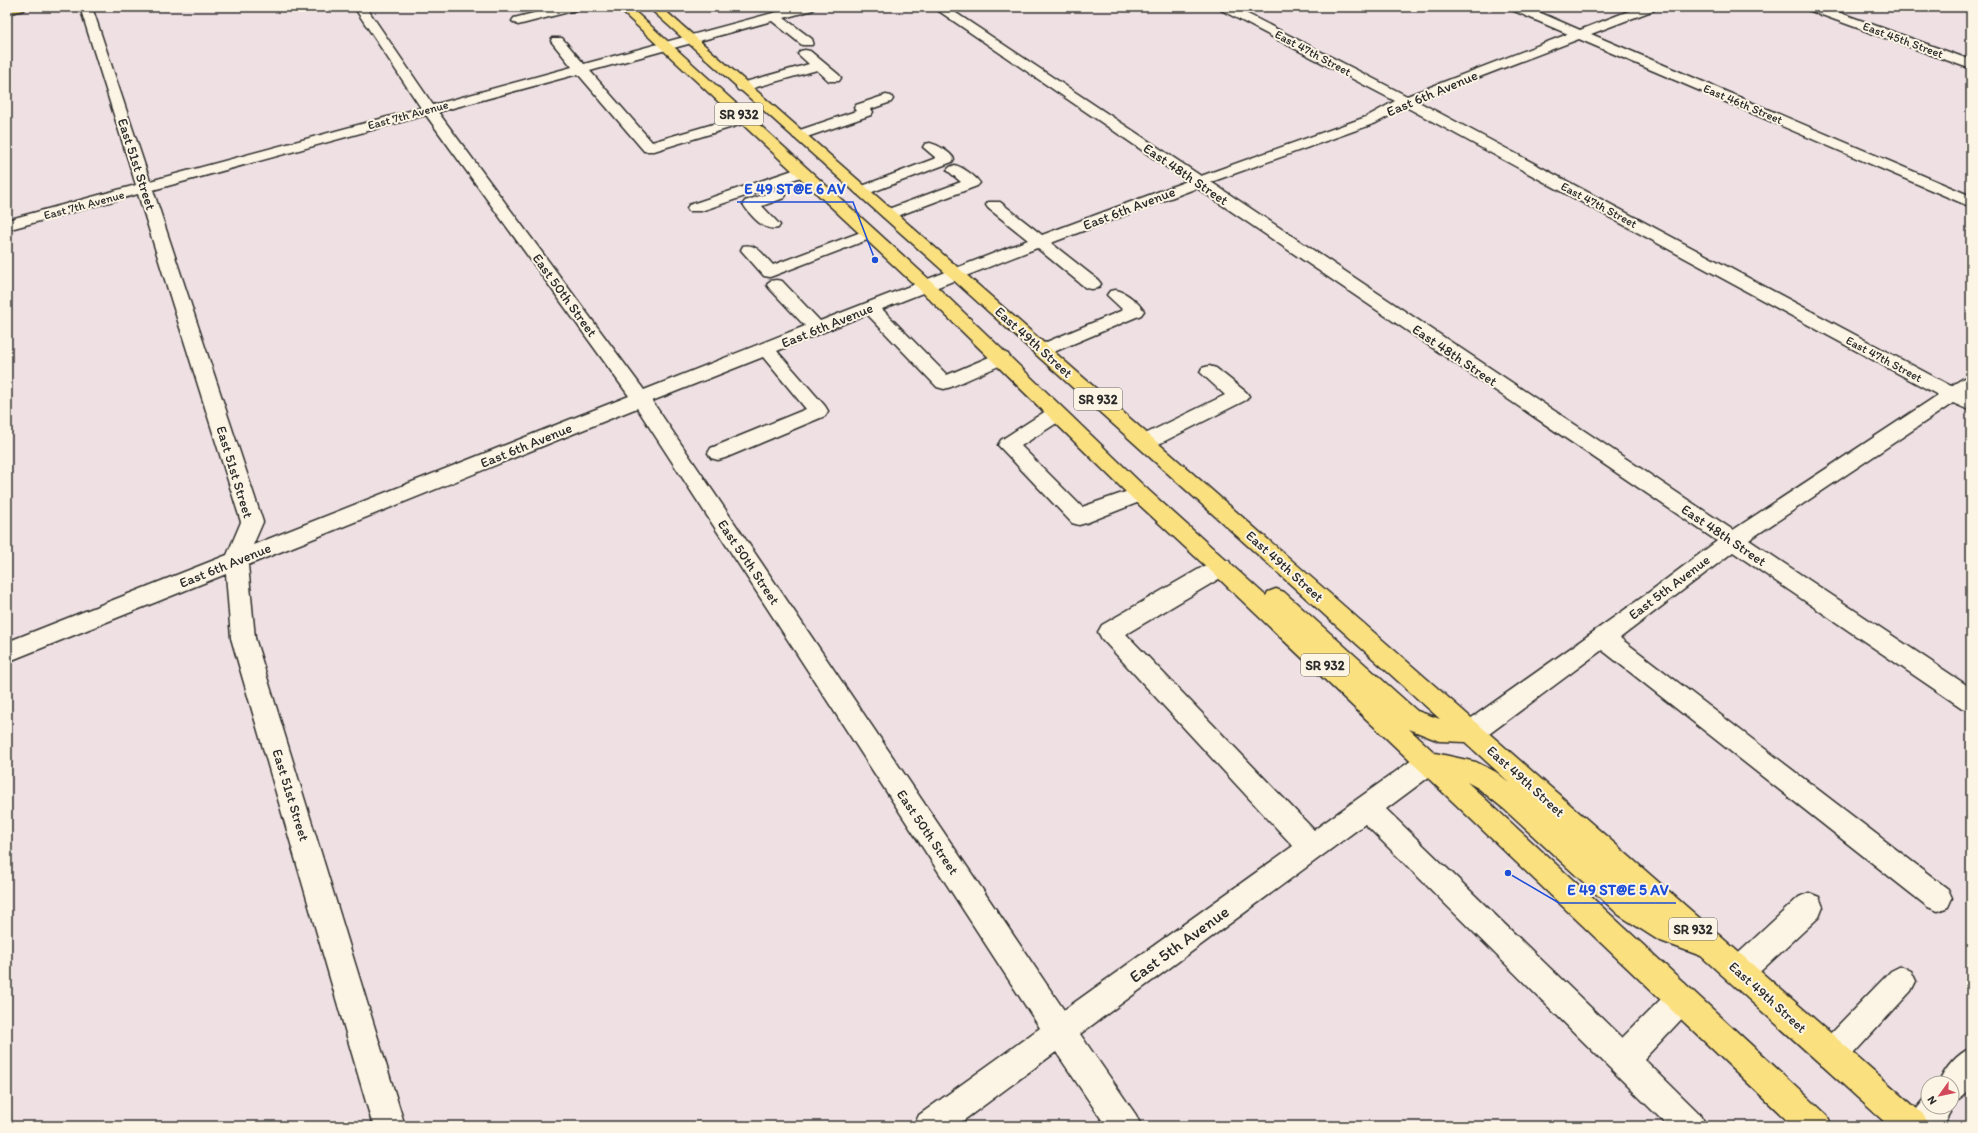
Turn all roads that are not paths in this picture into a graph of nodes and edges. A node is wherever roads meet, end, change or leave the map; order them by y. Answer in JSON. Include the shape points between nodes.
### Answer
{"nodes":[{"id":1,"x":20,"y":7,"type":"edge"},
{"id":2,"x":86,"y":7,"type":"edge"},
{"id":3,"x":361,"y":7,"type":"edge"},
{"id":4,"x":572,"y":7,"type":"edge"},
{"id":5,"x":623,"y":7,"type":"edge"},
{"id":6,"x":654,"y":7,"type":"edge"},
{"id":7,"x":809,"y":7,"type":"edge"},
{"id":8,"x":939,"y":7,"type":"edge"},
{"id":9,"x":1225,"y":7,"type":"edge"},
{"id":10,"x":1516,"y":7,"type":"edge"},
{"id":11,"x":1650,"y":7,"type":"edge"},
{"id":12,"x":1812,"y":7,"type":"edge"},
{"id":13,"x":7,"y":10,"type":"edge"},
{"id":14,"x":774,"y":16,"type":"junction"},
{"id":15,"x":518,"y":21,"type":"dead end"},
{"id":16,"x":1578,"y":34,"type":"junction"},
{"id":17,"x":689,"y":39,"type":"junction"},
{"id":18,"x":557,"y":41,"type":"dead end"},
{"id":19,"x":664,"y":45,"type":"junction"},
{"id":20,"x":819,"y":65,"type":"junction"},
{"id":21,"x":1971,"y":65,"type":"edge"},
{"id":22,"x":581,"y":68,"type":"junction"},
{"id":23,"x":834,"y":78,"type":"dead end"},
{"id":24,"x":743,"y":87,"type":"junction"},
{"id":25,"x":886,"y":99,"type":"dead end"},
{"id":26,"x":1406,"y":101,"type":"junction"},
{"id":27,"x":430,"y":109,"type":"junction"},
{"id":28,"x":744,"y":119,"type":"junction"},
{"id":29,"x":799,"y":135,"type":"junction"},
{"id":30,"x":930,"y":146,"type":"dead end"},
{"id":31,"x":955,"y":170,"type":"dead end"},
{"id":32,"x":808,"y":177,"type":"junction"},
{"id":33,"x":1198,"y":182,"type":"junction"},
{"id":34,"x":972,"y":183,"type":"junction"},
{"id":35,"x":145,"y":188,"type":"junction"},
{"id":36,"x":862,"y":191,"type":"junction"},
{"id":37,"x":1971,"y":202,"type":"edge"},
{"id":38,"x":695,"y":208,"type":"dead end"},
{"id":39,"x":889,"y":214,"type":"junction"},
{"id":40,"x":7,"y":225,"type":"edge"},
{"id":41,"x":772,"y":225,"type":"dead end"},
{"id":42,"x":869,"y":234,"type":"junction"},
{"id":43,"x":1040,"y":241,"type":"junction"},
{"id":44,"x":749,"y":250,"type":"dead end"},
{"id":45,"x":956,"y":273,"type":"junction"},
{"id":46,"x":1092,"y":284,"type":"dead end"},
{"id":47,"x":776,"y":285,"type":"dead end"},
{"id":48,"x":924,"y":285,"type":"junction"},
{"id":49,"x":1116,"y":295,"type":"dead end"},
{"id":50,"x":870,"y":307,"type":"junction"},
{"id":51,"x":817,"y":328,"type":"junction"},
{"id":52,"x":766,"y":349,"type":"junction"},
{"id":53,"x":1043,"y":350,"type":"junction"},
{"id":54,"x":1001,"y":358,"type":"junction"},
{"id":55,"x":1209,"y":372,"type":"dead end"},
{"id":56,"x":1971,"y":382,"type":"edge"},
{"id":57,"x":1952,"y":395,"type":"junction"},
{"id":58,"x":641,"y":399,"type":"junction"},
{"id":59,"x":1971,"y":405,"type":"edge"},
{"id":60,"x":1056,"y":414,"type":"junction"},
{"id":61,"x":1146,"y":442,"type":"junction"},
{"id":62,"x":718,"y":453,"type":"dead end"},
{"id":63,"x":1140,"y":494,"type":"junction"},
{"id":64,"x":1732,"y":541,"type":"junction"},
{"id":65,"x":236,"y":560,"type":"junction"},
{"id":66,"x":1221,"y":567,"type":"junction"},
{"id":67,"x":1602,"y":637,"type":"junction"},
{"id":68,"x":7,"y":652,"type":"edge"},
{"id":69,"x":1971,"y":701,"type":"edge"},
{"id":70,"x":1472,"y":732,"type":"junction"},
{"id":71,"x":1428,"y":763,"type":"junction"},
{"id":72,"x":1367,"y":808,"type":"junction"},
{"id":73,"x":1312,"y":847,"type":"junction"},
{"id":74,"x":1938,"y":898,"type":"dead end"},
{"id":75,"x":1809,"y":906,"type":"dead end"},
{"id":76,"x":1712,"y":946,"type":"junction"},
{"id":77,"x":1740,"y":971,"type":"junction"},
{"id":78,"x":1901,"y":981,"type":"dead end"},
{"id":79,"x":1681,"y":999,"type":"junction"},
{"id":80,"x":1060,"y":1031,"type":"junction"},
{"id":81,"x":1832,"y":1054,"type":"junction"},
{"id":82,"x":1622,"y":1059,"type":"junction"},
{"id":83,"x":1971,"y":1063,"type":"edge"},
{"id":84,"x":1960,"y":1077,"type":"edge"},
{"id":85,"x":1931,"y":1115,"type":"edge"},
{"id":86,"x":389,"y":1126,"type":"edge"},
{"id":87,"x":930,"y":1126,"type":"edge"},
{"id":88,"x":1125,"y":1126,"type":"edge"},
{"id":89,"x":1690,"y":1126,"type":"edge"},
{"id":90,"x":1816,"y":1126,"type":"edge"},
{"id":91,"x":1913,"y":1126,"type":"edge"},
{"id":92,"x":1923,"y":1126,"type":"edge"}],
"edges":[{"from":1,"to":13,"type":"main road"},
{"from":2,"to":35,"type":"street","name":"East 51st Street"},
{"from":3,"to":27,"type":"street","name":"East 50th Street"},
{"from":4,"to":15,"type":"street"},
{"from":5,"to":19,"type":"main road","number":"SR 932"},
{"from":6,"to":17,"type":"main road","name":"East 49th Street","number":"SR 932"},
{"from":7,"to":14,"type":"street","name":"East 7th Avenue"},
{"from":8,"to":33,"type":"street","name":"East 48th Street"},
{"from":9,"to":26,"type":"street","name":"East 47th Street"},
{"from":10,"to":16,"type":"street","name":"East 46th Street"},
{"from":11,"to":16,"type":"street","name":"East 6th Avenue"},
{"from":12,"to":21,"type":"street","name":"East 45th Street"},
{"from":14,"to":17,"type":"street","name":"East 7th Avenue"},
{"from":14,"to":20,"type":"street"},
{"from":16,"to":26,"type":"street","name":"East 6th Avenue"},
{"from":16,"to":37,"type":"street","name":"East 46th Street"},
{"from":17,"to":19,"type":"street","name":"East 7th Avenue"},
{"from":17,"to":24,"type":"main road","name":"East 49th Street","number":"SR 932"},
{"from":18,"to":22,"type":"street"},
{"from":19,"to":22,"type":"street","name":"East 7th Avenue"},
{"from":19,"to":28,"type":"main road","number":"SR 932"},
{"from":20,"to":23,"type":"street"},
{"from":20,"to":24,"type":"street"},
{"from":22,"to":27,"type":"street","name":"East 7th Avenue"},
{"from":22,"to":28,"type":"street","via":[[649,148]]},
{"from":24,"to":29,"type":"main road","name":"East 49th Street","number":"SR 932"},
{"from":25,"to":29,"type":"street","via":[[860,108],[866,112]]},
{"from":26,"to":33,"type":"street","name":"East 6th Avenue","via":[[1370,120]]},
{"from":26,"to":57,"type":"street","name":"East 47th Street"},
{"from":27,"to":35,"type":"street","name":"East 7th Avenue"},
{"from":27,"to":58,"type":"street","name":"East 50th Street"},
{"from":28,"to":32,"type":"main road","number":"SR 932"},
{"from":29,"to":36,"type":"main road","name":"East 49th Street","number":"SR 932"},
{"from":30,"to":36,"type":"street","via":[[947,159]]},
{"from":31,"to":34,"type":"street"},
{"from":32,"to":38,"type":"street"},
{"from":32,"to":41,"type":"street","via":[[751,204]]},
{"from":32,"to":42,"type":"main road","number":"SR 932"},
{"from":33,"to":43,"type":"street","name":"East 6th Avenue"},
{"from":33,"to":64,"type":"street","name":"East 48th Street"},
{"from":34,"to":39,"type":"street"},
{"from":34,"to":43,"type":"street"},
{"from":35,"to":40,"type":"street","name":"East 7th Avenue"},
{"from":35,"to":65,"type":"street","name":"East 51st Street","via":[[252,522]]},
{"from":36,"to":39,"type":"main road","name":"East 49th Street","number":"SR 932"},
{"from":39,"to":45,"type":"main road","name":"East 49th Street","number":"SR 932"},
{"from":42,"to":44,"type":"street","via":[[770,272]]},
{"from":42,"to":48,"type":"main road","number":"SR 932"},
{"from":43,"to":45,"type":"street","name":"East 6th Avenue"},
{"from":43,"to":46,"type":"street"},
{"from":45,"to":48,"type":"street","name":"East 6th Avenue"},
{"from":45,"to":53,"type":"main road","name":"East 49th Street","number":"SR 932"},
{"from":47,"to":51,"type":"street"},
{"from":48,"to":50,"type":"street","name":"East 6th Avenue"},
{"from":48,"to":54,"type":"main road","number":"SR 932"},
{"from":49,"to":53,"type":"street","via":[[1135,311]]},
{"from":50,"to":51,"type":"street","name":"East 6th Avenue"},
{"from":50,"to":54,"type":"street","via":[[944,383]]},
{"from":51,"to":52,"type":"street","name":"East 6th Avenue"},
{"from":52,"to":58,"type":"street","name":"East 6th Avenue"},
{"from":52,"to":62,"type":"street","via":[[818,411]]},
{"from":53,"to":61,"type":"main road","name":"East 49th Street","number":"SR 932"},
{"from":54,"to":60,"type":"main road","number":"SR 932"},
{"from":55,"to":61,"type":"street","via":[[1239,396]]},
{"from":56,"to":57,"type":"street","name":"East 5th Avenue"},
{"from":57,"to":59,"type":"street","name":"East 47th Street"},
{"from":57,"to":64,"type":"street","name":"East 5th Avenue"},
{"from":58,"to":65,"type":"street","name":"East 6th Avenue"},
{"from":58,"to":80,"type":"street","name":"East 50th Street"},
{"from":60,"to":63,"type":"main road","number":"SR 932"},
{"from":60,"to":63,"type":"street","via":[[1008,445],[1079,518]]},
{"from":61,"to":70,"type":"main road","name":"East 49th Street","number":"SR 932"},
{"from":63,"to":66,"type":"main road","number":"SR 932"},
{"from":64,"to":67,"type":"street","name":"East 5th Avenue"},
{"from":64,"to":69,"type":"street","name":"East 48th Street"},
{"from":65,"to":68,"type":"street","name":"East 6th Avenue"},
{"from":65,"to":86,"type":"street","name":"East 51st Street","via":[[244,638]]},
{"from":66,"to":70,"type":"main road","via":[[1257,582],[1408,718],[1439,730]]},
{"from":66,"to":71,"type":"main road","number":"SR 932"},
{"from":66,"to":73,"type":"street","via":[[1110,632]]},
{"from":67,"to":70,"type":"street","name":"East 5th Avenue"},
{"from":67,"to":74,"type":"street"},
{"from":70,"to":76,"type":"main road","name":"East 49th Street","number":"SR 932"},
{"from":71,"to":72,"type":"street","name":"East 5th Avenue"},
{"from":71,"to":76,"type":"main road","via":[[1468,770],[1487,780],[1629,905],[1668,930]]},
{"from":71,"to":79,"type":"main road","number":"SR 932"},
{"from":72,"to":73,"type":"street","name":"East 5th Avenue"},
{"from":72,"to":82,"type":"street"},
{"from":73,"to":80,"type":"street","name":"East 5th Avenue"},
{"from":75,"to":77,"type":"street"},
{"from":76,"to":77,"type":"main road","name":"East 49th Street","number":"SR 932"},
{"from":77,"to":81,"type":"main road","name":"East 49th Street","number":"SR 932"},
{"from":78,"to":81,"type":"street"},
{"from":79,"to":82,"type":"street"},
{"from":79,"to":90,"type":"main road","number":"SR 932"},
{"from":80,"to":87,"type":"street","name":"East 5th Avenue"},
{"from":80,"to":88,"type":"street","name":"East 50th Street"},
{"from":81,"to":91,"type":"main road","name":"East 49th Street","number":"SR 932"},
{"from":82,"to":89,"type":"street"},
{"from":83,"to":84,"type":"street"},
{"from":85,"to":92,"type":"street"}]}
